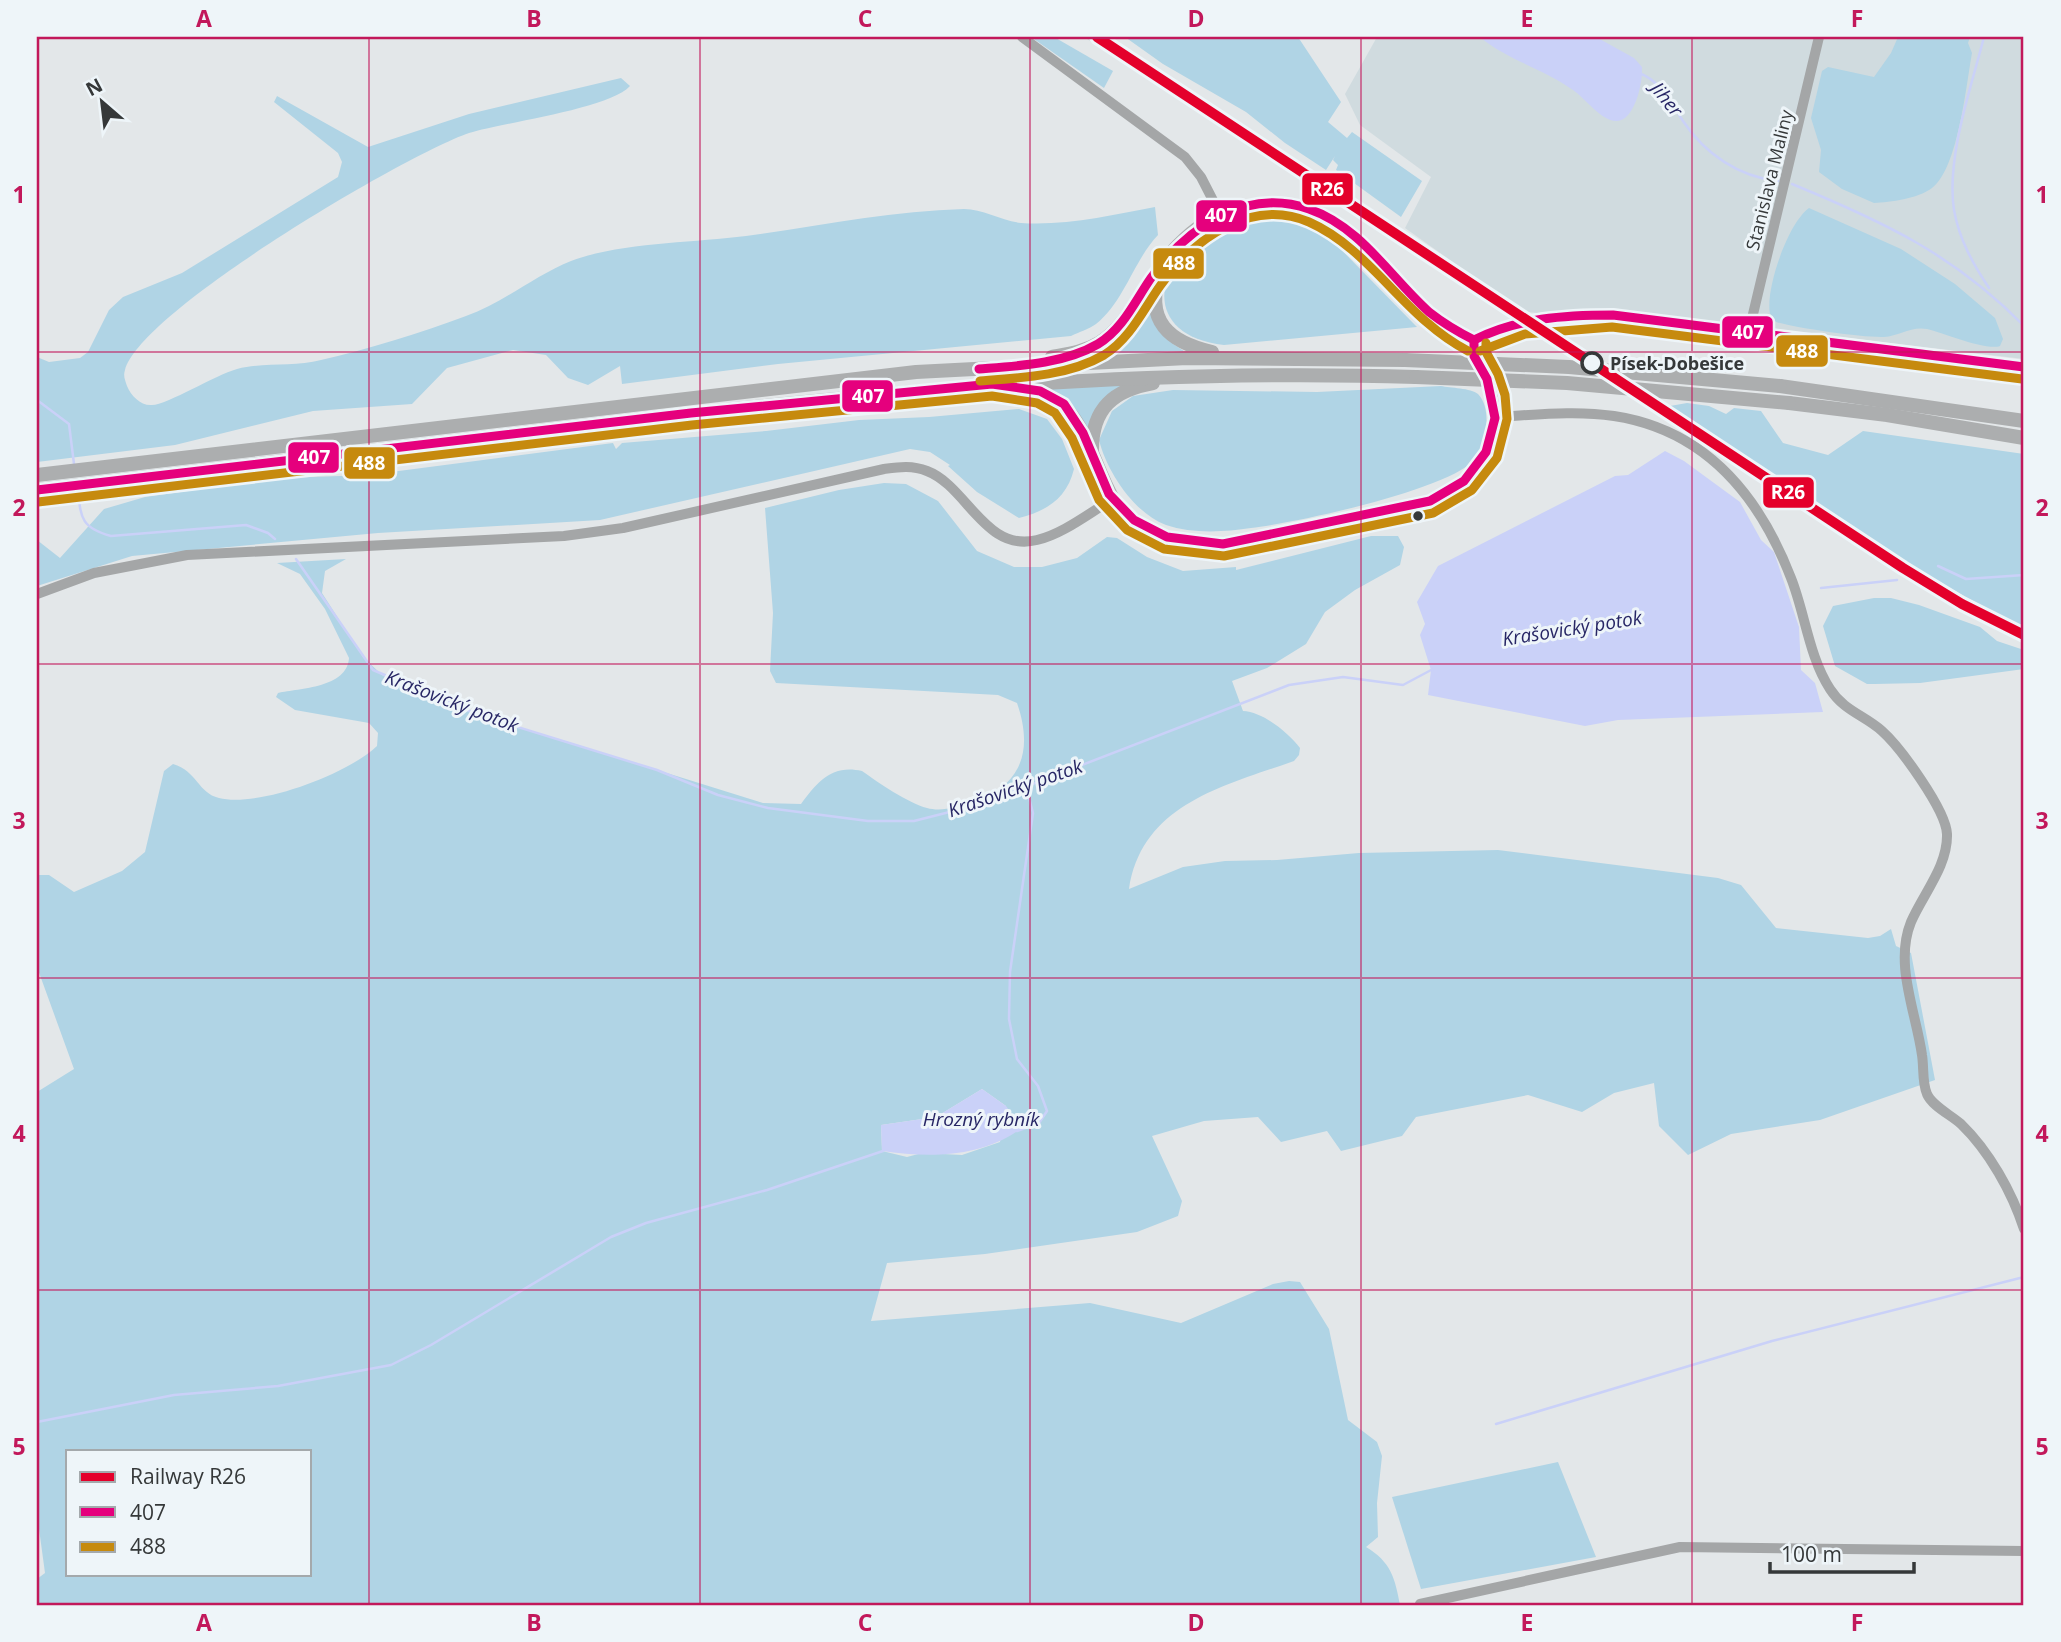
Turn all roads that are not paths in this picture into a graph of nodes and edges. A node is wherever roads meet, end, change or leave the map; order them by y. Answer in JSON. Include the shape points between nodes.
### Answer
{"nodes":[{"id":1,"x":1022,"y":37,"type":"edge"},
{"id":2,"x":1819,"y":37,"type":"edge"},
{"id":3,"x":1220,"y":214,"type":"junction"},
{"id":4,"x":1166,"y":259,"type":"junction"},
{"id":5,"x":1749,"y":331,"type":"junction"},
{"id":6,"x":1474,"y":340,"type":"junction"},
{"id":7,"x":1239,"y":358,"type":"junction"},
{"id":8,"x":1003,"y":367,"type":"junction"},
{"id":9,"x":2024,"y":368,"type":"edge"},
{"id":10,"x":1193,"y":375,"type":"junction"},
{"id":11,"x":992,"y":384,"type":"junction"},
{"id":12,"x":1496,"y":417,"type":"junction"},
{"id":13,"x":2024,"y":421,"type":"edge"},
{"id":14,"x":2024,"y":438,"type":"edge"},
{"id":15,"x":1092,"y":451,"type":"junction"},
{"id":16,"x":37,"y":475,"type":"edge"},
{"id":17,"x":37,"y":490,"type":"edge"},
{"id":18,"x":1113,"y":499,"type":"junction"},
{"id":19,"x":37,"y":594,"type":"edge"},
{"id":20,"x":2024,"y":1229,"type":"edge"},
{"id":21,"x":2024,"y":1551,"type":"edge"},
{"id":22,"x":1420,"y":1604,"type":"edge"}],
"edges":[{"from":1,"to":3,"type":"street","via":[[1185,158]]},
{"from":2,"to":5,"type":"street","name":"Stanislava Maliny"},
{"from":3,"to":4,"type":"highway","via":[[1191,232]]},
{"from":3,"to":6,"type":"street","via":[[1273,203],[1308,209],[1331,219],[1373,253],[1443,325]]},
{"from":4,"to":7,"type":"highway","via":[[1155,301],[1166,329],[1189,347]]},
{"from":4,"to":8,"type":"highway","via":[[1125,318],[1097,344],[1077,353]]},
{"from":5,"to":6,"type":"street","via":[[1586,314],[1504,328]]},
{"from":5,"to":9,"type":"street"},
{"from":6,"to":12,"type":"street","via":[[1472,354],[1488,381]]},
{"from":7,"to":8,"type":"highway"},
{"from":7,"to":13,"type":"highway","bridge":true,"via":[[1583,368],[1780,386]]},
{"from":8,"to":16,"type":"highway","via":[[731,392]]},
{"from":10,"to":11,"type":"highway"},
{"from":10,"to":14,"type":"highway","bridge":true,"via":[[1567,383],[1789,403]]},
{"from":10,"to":15,"type":"highway","via":[[1132,387],[1111,397],[1094,423]]},
{"from":11,"to":15,"type":"highway","via":[[1040,390],[1056,398]]},
{"from":11,"to":17,"type":"highway","via":[[730,409]]},
{"from":12,"to":18,"type":"street","via":[[1487,453],[1466,481],[1449,493],[1402,507],[1223,544],[1195,545],[1149,530]]},
{"from":12,"to":20,"type":"street","via":[[1611,416],[1664,429],[1717,464],[1762,513],[1778,543],[1829,688],[1843,706],[1884,732],[1944,818],[1945,855],[1911,923],[1905,952],[1926,1093],[1984,1152]]},
{"from":15,"to":18,"type":"highway"},
{"from":18,"to":19,"type":"street","via":[[1051,536],[1017,541],[984,523],[947,484],[909,466],[623,528],[564,536],[187,555],[94,573]]},
{"from":21,"to":22,"type":"street","via":[[1680,1547]]}]}
